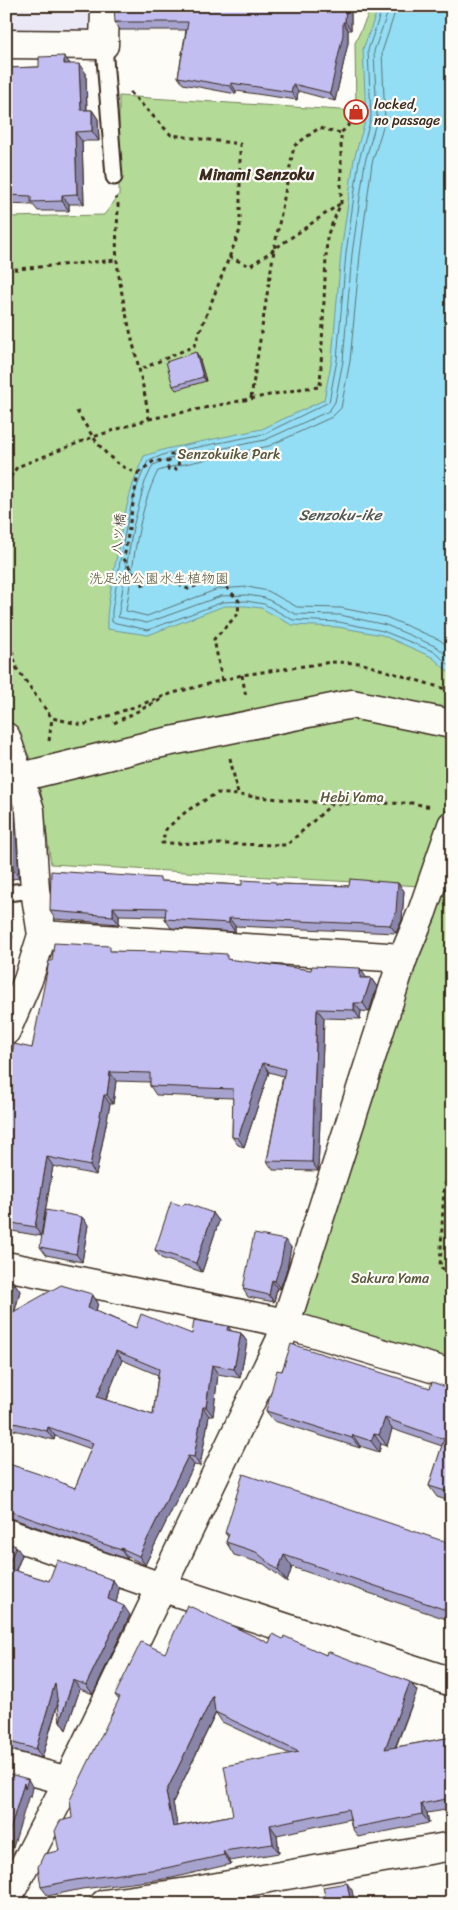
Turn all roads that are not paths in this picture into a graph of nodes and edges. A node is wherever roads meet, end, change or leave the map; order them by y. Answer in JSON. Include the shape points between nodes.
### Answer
{"nodes":[{"id":1,"x":105,"y":6,"type":"edge"},
{"id":2,"x":6,"y":44,"type":"edge"},
{"id":3,"x":105,"y":55,"type":"junction"},
{"id":4,"x":114,"y":177,"type":"road end"},
{"id":5,"x":452,"y":724,"type":"edge"},
{"id":6,"x":6,"y":737,"type":"edge"},
{"id":7,"x":14,"y":777,"type":"edge"},
{"id":8,"x":444,"y":816,"type":"edge"},
{"id":9,"x":35,"y":890,"type":"junction"},
{"id":10,"x":6,"y":893,"type":"edge"},
{"id":11,"x":42,"y":935,"type":"junction"},
{"id":12,"x":403,"y":958,"type":"junction"},
{"id":13,"x":6,"y":1031,"type":"edge"},
{"id":14,"x":6,"y":1266,"type":"edge"},
{"id":15,"x":285,"y":1324,"type":"junction"},
{"id":16,"x":452,"y":1374,"type":"edge"},
{"id":17,"x":6,"y":1533,"type":"edge"},
{"id":18,"x":161,"y":1587,"type":"junction"},
{"id":19,"x":452,"y":1682,"type":"edge"},
{"id":20,"x":6,"y":1764,"type":"edge"},
{"id":21,"x":68,"y":1780,"type":"junction"},
{"id":22,"x":452,"y":1846,"type":"edge"},
{"id":23,"x":196,"y":1898,"type":"edge"},
{"id":24,"x":6,"y":1901,"type":"edge"},
{"id":25,"x":104,"y":1904,"type":"edge"}],
"edges":[{"from":1,"to":3,"type":"street"},
{"from":2,"to":3,"type":"street"},
{"from":3,"to":4,"type":"lane"},
{"from":5,"to":7,"type":"street","via":[[352,704]]},
{"from":6,"to":7,"type":"street"},
{"from":7,"to":9,"type":"street","via":[[30,810]]},
{"from":8,"to":12,"type":"street","via":[[422,912]]},
{"from":9,"to":10,"type":"lane"},
{"from":9,"to":11,"type":"street"},
{"from":11,"to":12,"type":"street"},
{"from":11,"to":13,"type":"street","via":[[28,980]]},
{"from":12,"to":15,"type":"street"},
{"from":14,"to":15,"type":"street"},
{"from":15,"to":16,"type":"street"},
{"from":15,"to":18,"type":"street","via":[[280,1341]]},
{"from":17,"to":18,"type":"street"},
{"from":18,"to":19,"type":"street"},
{"from":18,"to":21,"type":"street"},
{"from":20,"to":21,"type":"street"},
{"from":21,"to":24,"type":"street"},
{"from":22,"to":23,"type":"street"},
{"from":23,"to":25,"type":"street"}]}
